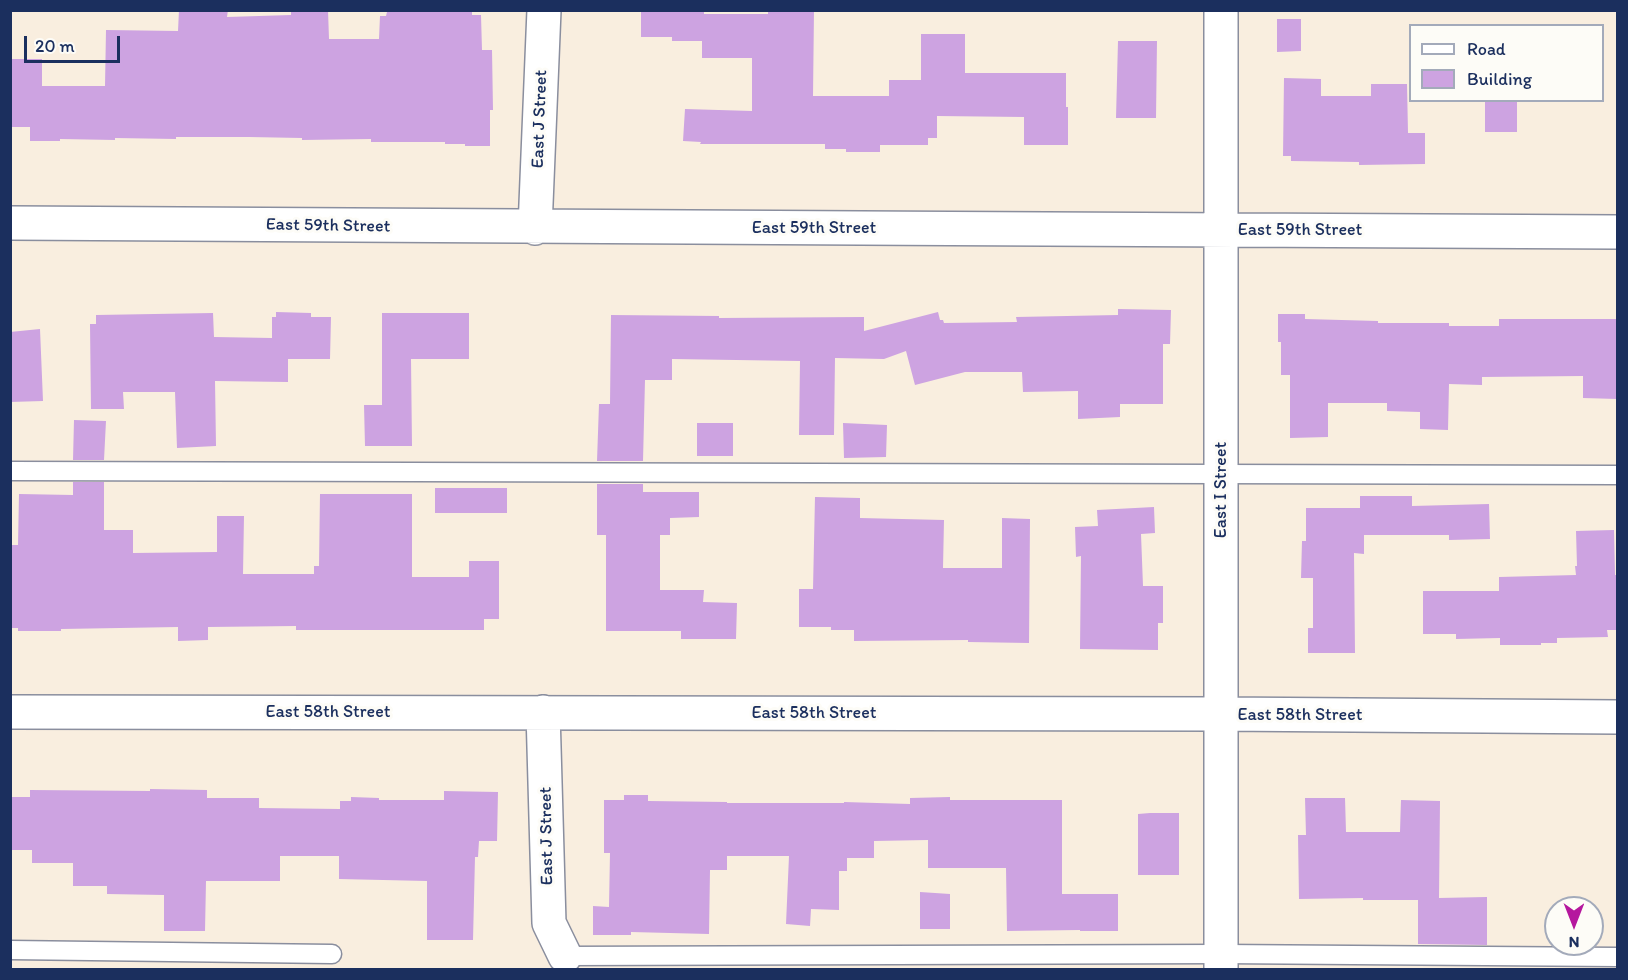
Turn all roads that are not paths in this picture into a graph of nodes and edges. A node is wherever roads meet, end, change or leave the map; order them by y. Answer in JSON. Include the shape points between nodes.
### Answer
{"nodes":[{"id":1,"x":544,"y":10,"type":"edge"},
{"id":2,"x":1221,"y":10,"type":"edge"},
{"id":3,"x":10,"y":223,"type":"edge"},
{"id":4,"x":535,"y":228,"type":"junction"},
{"id":5,"x":1221,"y":229,"type":"junction"},
{"id":6,"x":1617,"y":232,"type":"edge"},
{"id":7,"x":10,"y":471,"type":"edge"},
{"id":8,"x":1221,"y":474,"type":"junction"},
{"id":9,"x":1617,"y":475,"type":"edge"},
{"id":10,"x":10,"y":712,"type":"edge"},
{"id":11,"x":543,"y":712,"type":"junction"},
{"id":12,"x":1220,"y":714,"type":"junction"},
{"id":13,"x":1617,"y":717,"type":"edge"},
{"id":14,"x":10,"y":950,"type":"edge"},
{"id":15,"x":332,"y":954,"type":"dead end"},
{"id":16,"x":565,"y":956,"type":"joint"},
{"id":17,"x":1617,"y":957,"type":"edge"},
{"id":18,"x":1221,"y":962,"type":"edge"}],
"edges":[{"from":1,"to":4,"type":"street","name":"East J Street"},
{"from":2,"to":5,"type":"street","name":"East I Street"},
{"from":3,"to":4,"type":"street","name":"East 59th Street"},
{"from":4,"to":5,"type":"street","name":"East 59th Street"},
{"from":5,"to":6,"type":"street","name":"East 59th Street"},
{"from":5,"to":8,"type":"street","name":"East I Street"},
{"from":7,"to":8,"type":"lane"},
{"from":8,"to":9,"type":"lane"},
{"from":8,"to":12,"type":"street","name":"East I Street"},
{"from":10,"to":11,"type":"street","name":"East 58th Street"},
{"from":11,"to":12,"type":"street","name":"East 58th Street"},
{"from":11,"to":16,"type":"street","name":"East J Street","via":[[549,923]]},
{"from":12,"to":13,"type":"street","name":"East 58th Street"},
{"from":12,"to":18,"type":"street","name":"East I Street"},
{"from":14,"to":15,"type":"lane"},
{"from":16,"to":18,"type":"lane"},
{"from":17,"to":18,"type":"lane"}]}
